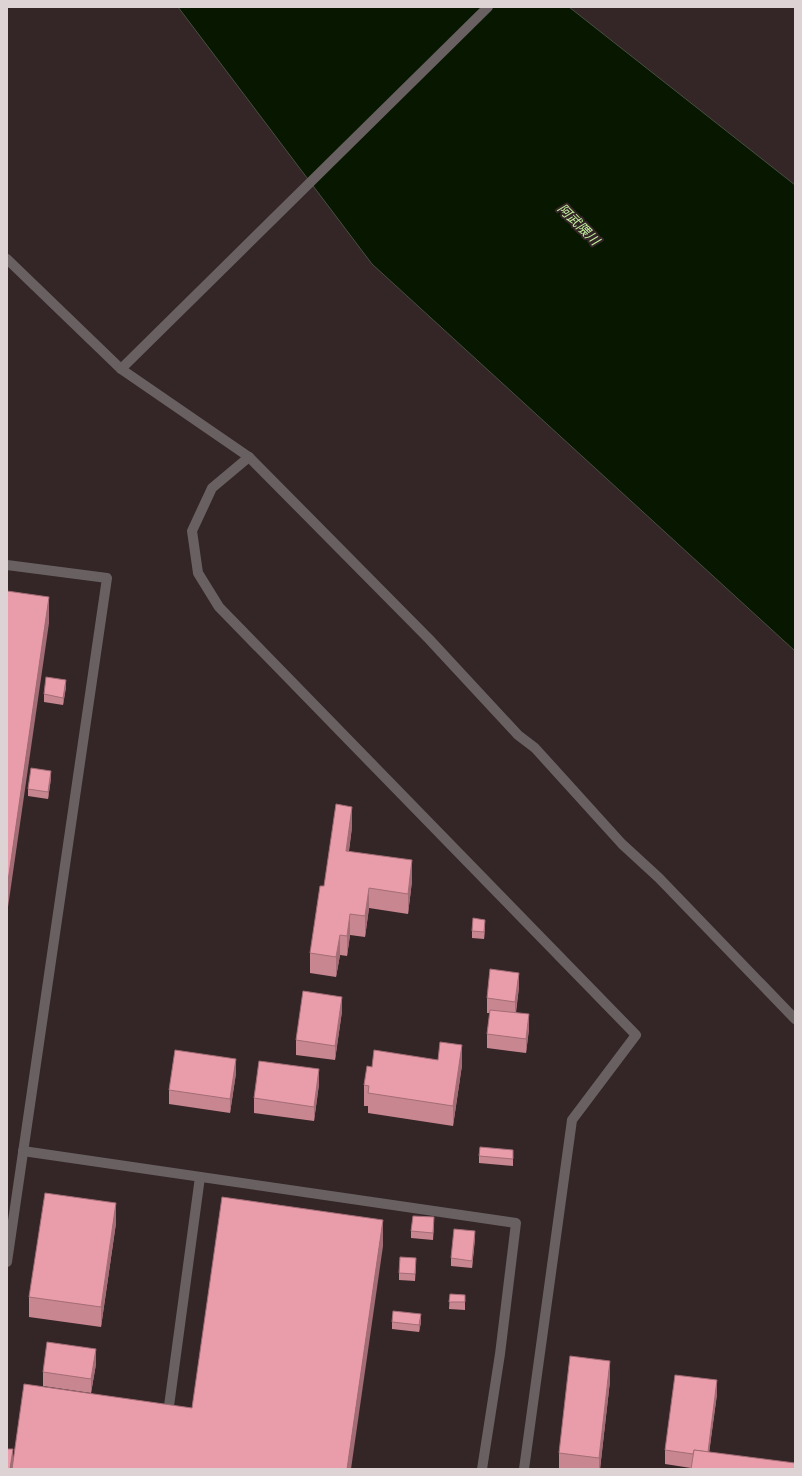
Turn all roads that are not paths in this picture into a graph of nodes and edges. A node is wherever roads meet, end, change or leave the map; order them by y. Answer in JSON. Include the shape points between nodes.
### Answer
{"nodes":[{"id":1,"x":488,"y":7,"type":"edge"},
{"id":2,"x":7,"y":259,"type":"edge"},
{"id":3,"x":7,"y":265,"type":"edge"},
{"id":4,"x":19,"y":271,"type":"junction"},
{"id":5,"x":121,"y":369,"type":"junction"},
{"id":6,"x":249,"y":457,"type":"junction"},
{"id":7,"x":7,"y":565,"type":"edge"},
{"id":8,"x":795,"y":1020,"type":"edge"},
{"id":9,"x":23,"y":1151,"type":"junction"},
{"id":10,"x":200,"y":1177,"type":"junction"},
{"id":11,"x":7,"y":1262,"type":"edge"},
{"id":12,"x":169,"y":1406,"type":"edge"},
{"id":13,"x":482,"y":1469,"type":"edge"},
{"id":14,"x":524,"y":1469,"type":"edge"}],
"edges":[{"from":1,"to":5,"type":"street"},
{"from":2,"to":4,"type":"street"},
{"from":3,"to":4,"type":"street"},
{"from":4,"to":5,"type":"street"},
{"from":5,"to":6,"type":"street"},
{"from":6,"to":8,"type":"street","via":[[429,639],[518,735],[535,748],[622,844],[659,878]]},
{"from":6,"to":14,"type":"street","via":[[212,488],[192,532],[198,573],[219,607],[636,1035],[572,1120]]},
{"from":7,"to":9,"type":"street","via":[[107,578]]},
{"from":9,"to":10,"type":"street"},
{"from":9,"to":11,"type":"street"},
{"from":10,"to":12,"type":"street"},
{"from":10,"to":13,"type":"street","via":[[516,1223],[500,1354]]}]}
